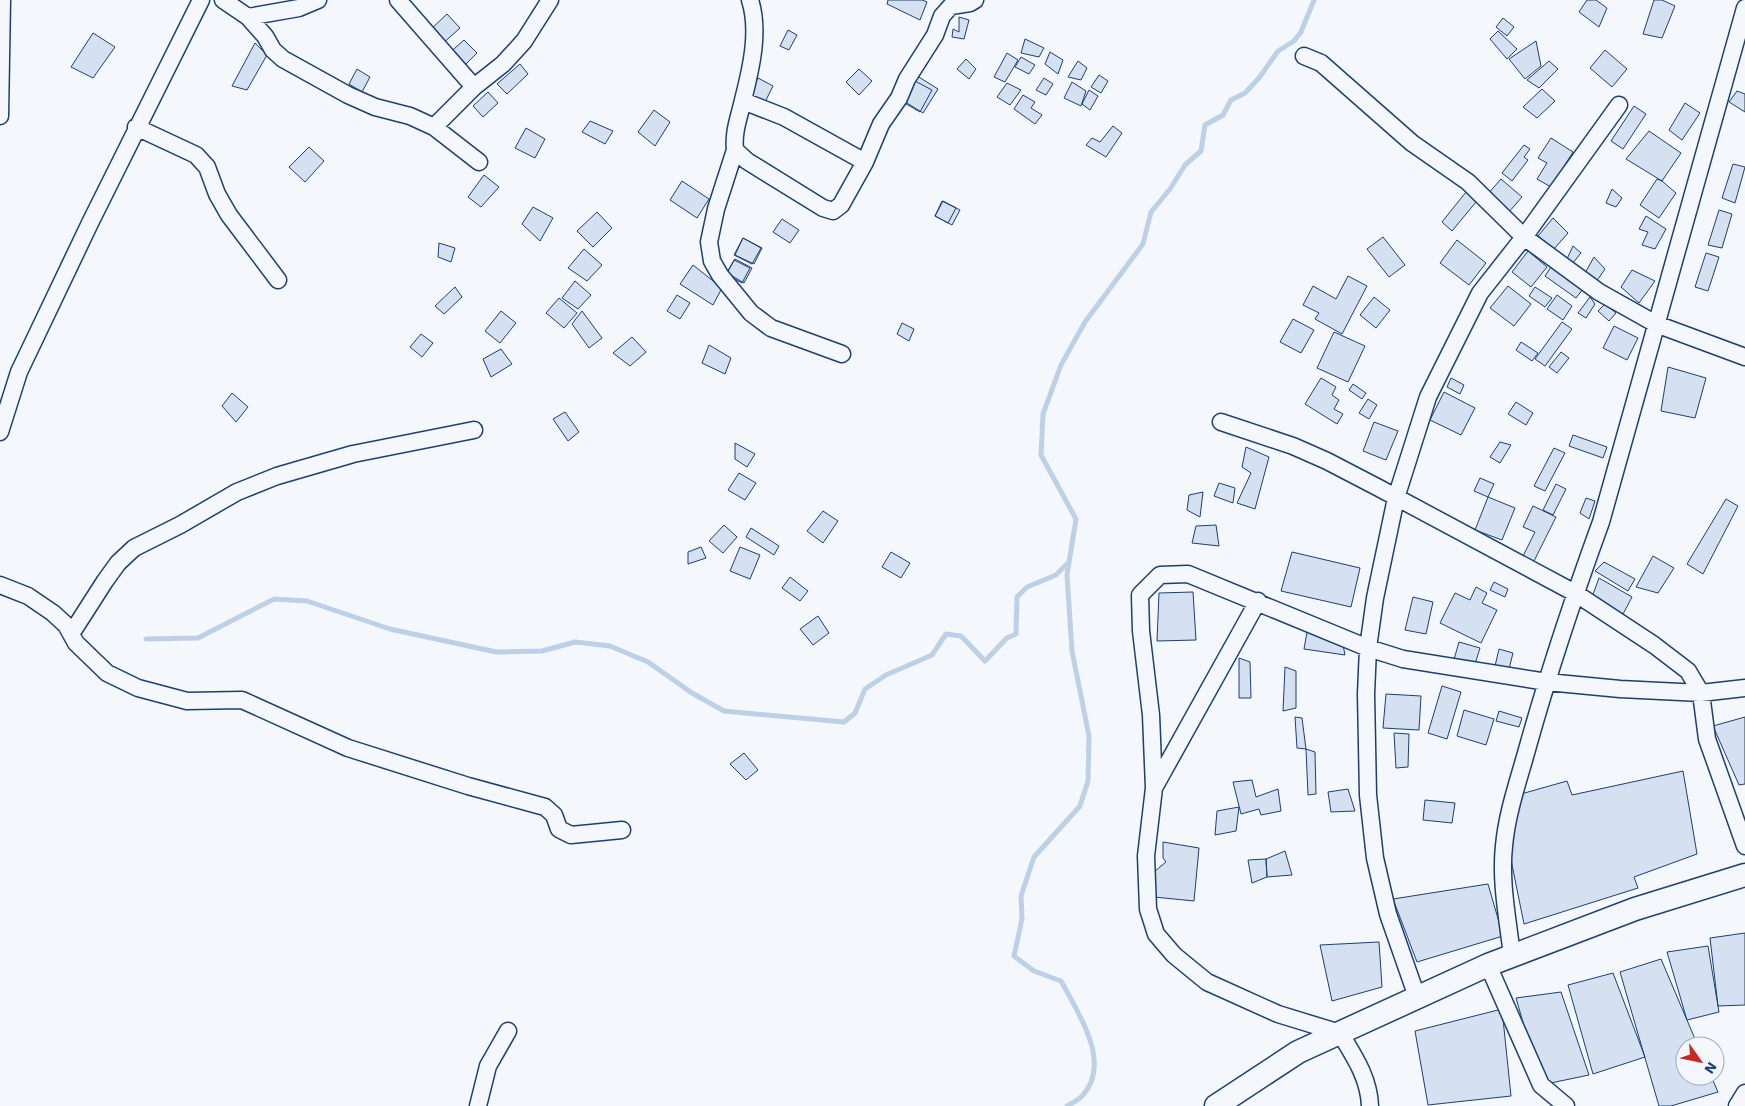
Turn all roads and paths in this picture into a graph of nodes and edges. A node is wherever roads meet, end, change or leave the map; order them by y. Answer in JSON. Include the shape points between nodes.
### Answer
{"nodes":[{"id":1,"x":2,"y":0,"type":"edge"},
{"id":2,"x":200,"y":0,"type":"edge"},
{"id":3,"x":223,"y":0,"type":"edge"},
{"id":4,"x":318,"y":0,"type":"edge"},
{"id":5,"x":398,"y":0,"type":"edge"},
{"id":6,"x":550,"y":0,"type":"edge"},
{"id":7,"x":750,"y":0,"type":"edge"},
{"id":8,"x":975,"y":0,"type":"edge"},
{"id":9,"x":1745,"y":8,"type":"edge"},
{"id":10,"x":248,"y":18,"type":"junction"},
{"id":11,"x":1304,"y":56,"type":"dead end"},
{"id":12,"x":474,"y":87,"type":"junction"},
{"id":13,"x":743,"y":101,"type":"junction"},
{"id":14,"x":1619,"y":105,"type":"dead end"},
{"id":15,"x":0,"y":116,"type":"edge"},
{"id":16,"x":136,"y":127,"type":"junction"},
{"id":17,"x":434,"y":127,"type":"junction"},
{"id":18,"x":735,"y":150,"type":"junction"},
{"id":19,"x":479,"y":162,"type":"dead end"},
{"id":20,"x":865,"y":162,"type":"junction"},
{"id":21,"x":1524,"y":237,"type":"junction"},
{"id":22,"x":278,"y":280,"type":"dead end"},
{"id":23,"x":1656,"y":324,"type":"junction"},
{"id":24,"x":842,"y":354,"type":"dead end"},
{"id":25,"x":1745,"y":357,"type":"edge"},
{"id":26,"x":1220,"y":422,"type":"dead end"},
{"id":27,"x":474,"y":430,"type":"dead end"},
{"id":28,"x":0,"y":432,"type":"edge"},
{"id":29,"x":1396,"y":498,"type":"junction"},
{"id":30,"x":0,"y":586,"type":"edge"},
{"id":31,"x":1575,"y":594,"type":"junction"},
{"id":32,"x":1258,"y":601,"type":"junction"},
{"id":33,"x":71,"y":634,"type":"junction"},
{"id":34,"x":1368,"y":648,"type":"junction"},
{"id":35,"x":1547,"y":682,"type":"junction"},
{"id":36,"x":1745,"y":688,"type":"edge"},
{"id":37,"x":1701,"y":693,"type":"junction"},
{"id":38,"x":1154,"y":788,"type":"junction"},
{"id":39,"x":622,"y":830,"type":"dead end"},
{"id":40,"x":1745,"y":846,"type":"edge"},
{"id":41,"x":1745,"y":875,"type":"edge"},
{"id":42,"x":1512,"y":956,"type":"junction"},
{"id":43,"x":1488,"y":965,"type":"junction"},
{"id":44,"x":1417,"y":997,"type":"junction"},
{"id":45,"x":508,"y":1031,"type":"dead end"},
{"id":46,"x":1340,"y":1033,"type":"junction"},
{"id":47,"x":1541,"y":1085,"type":"junction"},
{"id":48,"x":1745,"y":1093,"type":"edge"},
{"id":49,"x":478,"y":1106,"type":"edge"},
{"id":50,"x":1216,"y":1106,"type":"edge"},
{"id":51,"x":1370,"y":1106,"type":"edge"},
{"id":52,"x":1548,"y":1106,"type":"edge"},
{"id":53,"x":1566,"y":1106,"type":"edge"},
{"id":54,"x":1738,"y":1106,"type":"edge"}],
"edges":[{"from":1,"to":15,"type":"street"},
{"from":2,"to":16,"type":"street"},
{"from":3,"to":10,"type":"street"},
{"from":4,"to":10,"type":"street","via":[[299,8]]},
{"from":5,"to":12,"type":"street"},
{"from":6,"to":12,"type":"street","via":[[524,41],[503,64]]},
{"from":7,"to":13,"type":"street","via":[[755,15],[754,47]]},
{"from":8,"to":20,"type":"street","via":[[951,6],[942,16],[899,98],[881,124]]},
{"from":9,"to":23,"type":"street"},
{"from":10,"to":17,"type":"street","via":[[283,59],[348,95]]},
{"from":11,"to":21,"type":"street","via":[[1321,63],[1412,143],[1468,182]]},
{"from":12,"to":17,"type":"street"},
{"from":13,"to":18,"type":"street","via":[[736,122]]},
{"from":13,"to":20,"type":"street","via":[[784,117]]},
{"from":14,"to":21,"type":"street"},
{"from":16,"to":22,"type":"street","via":[[196,155],[207,167],[229,215]]},
{"from":16,"to":28,"type":"street","via":[[19,372]]},
{"from":17,"to":19,"type":"street"},
{"from":18,"to":20,"type":"street","via":[[747,161],[833,211],[840,205]]},
{"from":18,"to":24,"type":"street","via":[[709,242],[712,261],[751,314],[771,328]]},
{"from":21,"to":23,"type":"street","via":[[1599,292]]},
{"from":21,"to":29,"type":"street","via":[[1480,293],[1428,397]]},
{"from":23,"to":25,"type":"street"},
{"from":23,"to":31,"type":"street","via":[[1601,522]]},
{"from":26,"to":29,"type":"street","via":[[1293,446]]},
{"from":27,"to":33,"type":"street","via":[[354,454],[277,476],[237,492],[134,548],[113,569]]},
{"from":29,"to":31,"type":"street"},
{"from":29,"to":34,"type":"street"},
{"from":30,"to":33,"type":"street","via":[[28,596],[47,608]]},
{"from":31,"to":35,"type":"street"},
{"from":31,"to":37,"type":"street","via":[[1654,644],[1688,671]]},
{"from":32,"to":34,"type":"street"},
{"from":32,"to":38,"type":"street"},
{"from":32,"to":38,"type":"street","via":[[1188,574],[1160,575],[1140,595]]},
{"from":33,"to":39,"type":"street","via":[[76,643],[107,672],[138,688],[187,701],[242,700],[348,748],[545,807],[554,815],[559,829],[571,835]]},
{"from":34,"to":35,"type":"street","via":[[1403,659]]},
{"from":34,"to":44,"type":"street","via":[[1368,795],[1375,858],[1388,914]]},
{"from":35,"to":37,"type":"street"},
{"from":35,"to":42,"type":"street","via":[[1512,803],[1504,845],[1504,884]]},
{"from":36,"to":37,"type":"street"},
{"from":37,"to":40,"type":"street","via":[[1707,740]]},
{"from":38,"to":46,"type":"street","via":[[1146,856],[1148,909],[1156,934],[1174,955],[1207,982],[1278,1014]]},
{"from":41,"to":42,"type":"street","via":[[1635,909]]},
{"from":42,"to":43,"type":"street"},
{"from":43,"to":44,"type":"street"},
{"from":43,"to":47,"type":"street"},
{"from":44,"to":46,"type":"street"},
{"from":45,"to":49,"type":"street","via":[[488,1066]]},
{"from":46,"to":50,"type":"street","via":[[1298,1052]]},
{"from":46,"to":51,"type":"street","via":[[1358,1061],[1370,1092]]},
{"from":47,"to":52,"type":"street"},
{"from":47,"to":53,"type":"street"},
{"from":48,"to":54,"type":"street"}]}
